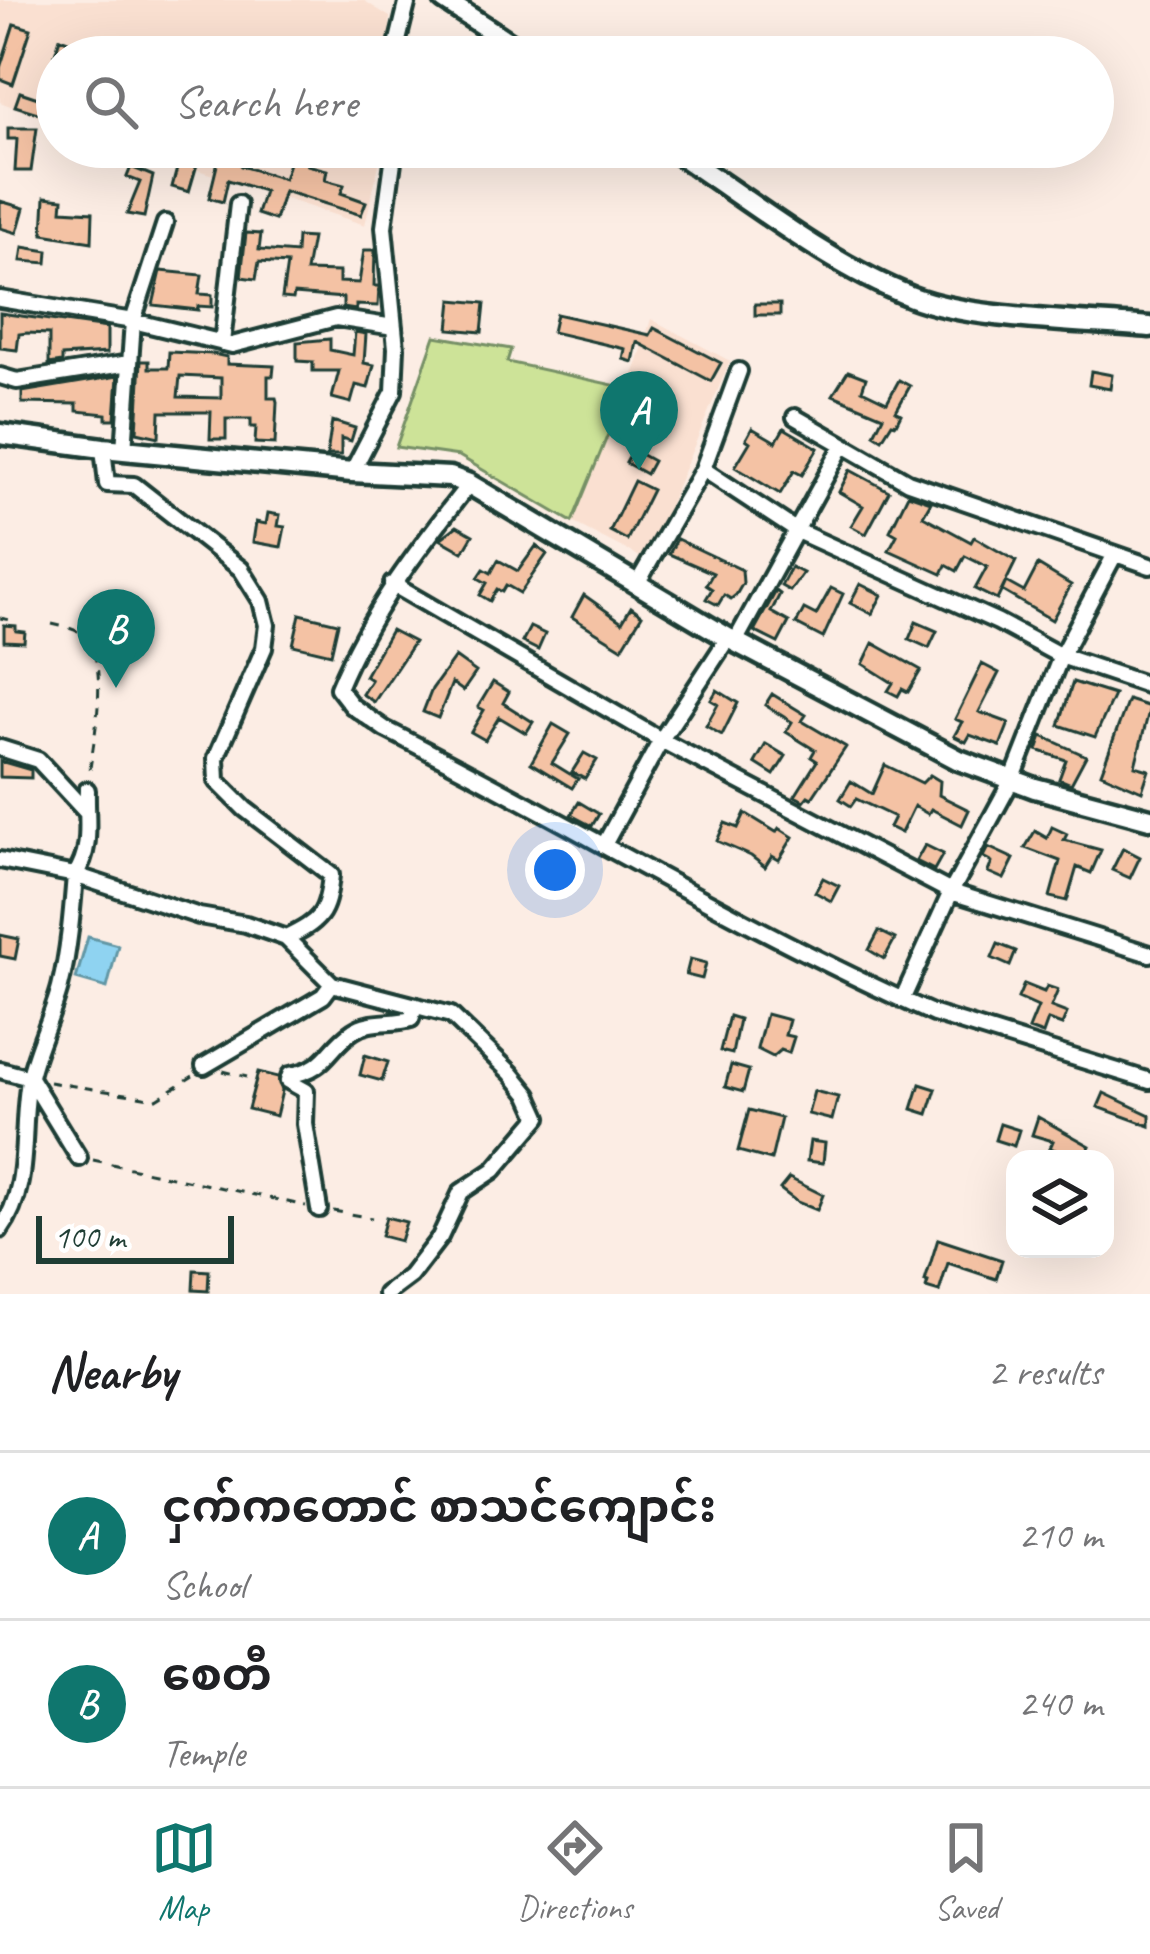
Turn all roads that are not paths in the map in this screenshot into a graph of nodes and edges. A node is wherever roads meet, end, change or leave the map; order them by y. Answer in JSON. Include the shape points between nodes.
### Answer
{"nodes":[{"id":1,"x":408,"y":0,"type":"edge"},
{"id":2,"x":444,"y":0,"type":"edge"},
{"id":3,"x":399,"y":36,"type":"edge"},
{"id":4,"x":499,"y":36,"type":"edge"},
{"id":5,"x":392,"y":168,"type":"edge"},
{"id":6,"x":700,"y":168,"type":"edge"},
{"id":7,"x":238,"y":204,"type":"dead end"},
{"id":8,"x":165,"y":224,"type":"dead end"},
{"id":9,"x":0,"y":299,"type":"edge"},
{"id":10,"x":133,"y":322,"type":"junction"},
{"id":11,"x":394,"y":326,"type":"junction"},
{"id":12,"x":1150,"y":327,"type":"edge"},
{"id":13,"x":222,"y":343,"type":"junction"},
{"id":14,"x":129,"y":363,"type":"junction"},
{"id":15,"x":739,"y":371,"type":"dead end"},
{"id":16,"x":0,"y":376,"type":"edge"},
{"id":17,"x":795,"y":417,"type":"dead end"},
{"id":18,"x":0,"y":434,"type":"edge"},
{"id":19,"x":842,"y":447,"type":"junction"},
{"id":20,"x":103,"y":448,"type":"junction"},
{"id":21,"x":124,"y":450,"type":"junction"},
{"id":22,"x":703,"y":469,"type":"junction"},
{"id":23,"x":352,"y":472,"type":"junction"},
{"id":24,"x":469,"y":484,"type":"junction"},
{"id":25,"x":797,"y":531,"type":"junction"},
{"id":26,"x":1114,"y":554,"type":"junction"},
{"id":27,"x":1150,"y":566,"type":"edge"},
{"id":28,"x":392,"y":584,"type":"junction"},
{"id":29,"x":637,"y":584,"type":"junction"},
{"id":30,"x":732,"y":640,"type":"junction"},
{"id":31,"x":1061,"y":656,"type":"junction"},
{"id":32,"x":1150,"y":686,"type":"edge"},
{"id":33,"x":661,"y":740,"type":"junction"},
{"id":34,"x":0,"y":748,"type":"edge"},
{"id":35,"x":1013,"y":778,"type":"junction"},
{"id":36,"x":87,"y":790,"type":"road end"},
{"id":37,"x":86,"y":812,"type":"junction"},
{"id":38,"x":1150,"y":819,"type":"edge"},
{"id":39,"x":604,"y":845,"type":"junction"},
{"id":40,"x":0,"y":860,"type":"edge"},
{"id":41,"x":75,"y":875,"type":"junction"},
{"id":42,"x":950,"y":892,"type":"junction"},
{"id":43,"x":286,"y":938,"type":"junction"},
{"id":44,"x":1150,"y":954,"type":"edge"},
{"id":45,"x":332,"y":984,"type":"junction"},
{"id":46,"x":902,"y":1000,"type":"junction"},
{"id":47,"x":415,"y":1006,"type":"junction"},
{"id":48,"x":204,"y":1066,"type":"road end"},
{"id":49,"x":0,"y":1070,"type":"edge"},
{"id":50,"x":30,"y":1078,"type":"junction"},
{"id":51,"x":1150,"y":1081,"type":"edge"},
{"id":52,"x":79,"y":1157,"type":"road end"},
{"id":53,"x":319,"y":1209,"type":"road end"},
{"id":54,"x":0,"y":1230,"type":"edge"},
{"id":55,"x":386,"y":1294,"type":"edge"}],
"edges":[{"from":1,"to":3,"type":"street"},
{"from":2,"to":4,"type":"main road"},
{"from":5,"to":11,"type":"street","via":[[384,227]]},
{"from":6,"to":12,"type":"main road","via":[[861,274],[915,298]]},
{"from":7,"to":13,"type":"street"},
{"from":8,"to":10,"type":"street"},
{"from":9,"to":10,"type":"street"},
{"from":10,"to":13,"type":"street"},
{"from":10,"to":14,"type":"street"},
{"from":11,"to":13,"type":"street","via":[[336,318]]},
{"from":11,"to":23,"type":"street","via":[[394,391]]},
{"from":14,"to":16,"type":"street","via":[[17,381]]},
{"from":14,"to":21,"type":"street"},
{"from":15,"to":22,"type":"street"},
{"from":17,"to":19,"type":"street"},
{"from":18,"to":20,"type":"main road"},
{"from":19,"to":25,"type":"street"},
{"from":19,"to":26,"type":"street","via":[[908,482]]},
{"from":20,"to":21,"type":"main road"},
{"from":20,"to":43,"type":"street","via":[[107,484],[134,485],[241,568],[261,601],[264,648],[216,758],[217,782],[331,875],[318,922]]},
{"from":21,"to":23,"type":"main road"},
{"from":22,"to":25,"type":"street"},
{"from":22,"to":29,"type":"street"},
{"from":23,"to":24,"type":"main road"},
{"from":24,"to":28,"type":"street"},
{"from":24,"to":29,"type":"main road"},
{"from":25,"to":30,"type":"street"},
{"from":25,"to":31,"type":"street"},
{"from":26,"to":27,"type":"street"},
{"from":26,"to":31,"type":"street"},
{"from":28,"to":33,"type":"street"},
{"from":28,"to":39,"type":"street","via":[[338,688],[352,706]]},
{"from":29,"to":30,"type":"main road"},
{"from":30,"to":33,"type":"street"},
{"from":30,"to":35,"type":"main road","via":[[958,760]]},
{"from":31,"to":32,"type":"street"},
{"from":31,"to":35,"type":"street"},
{"from":33,"to":39,"type":"street"},
{"from":33,"to":42,"type":"street"},
{"from":34,"to":37,"type":"street","via":[[38,760]]},
{"from":35,"to":38,"type":"main road"},
{"from":35,"to":42,"type":"street"},
{"from":36,"to":37,"type":"street"},
{"from":37,"to":41,"type":"street","via":[[85,861]]},
{"from":39,"to":46,"type":"street"},
{"from":40,"to":41,"type":"street"},
{"from":41,"to":43,"type":"street"},
{"from":41,"to":50,"type":"street","via":[[61,985]]},
{"from":42,"to":44,"type":"street"},
{"from":42,"to":46,"type":"street"},
{"from":43,"to":45,"type":"street"},
{"from":45,"to":47,"type":"street"},
{"from":45,"to":48,"type":"street"},
{"from":46,"to":51,"type":"street"},
{"from":47,"to":53,"type":"street","via":[[411,1019],[353,1031],[332,1056],[290,1075],[306,1090]]},
{"from":47,"to":55,"type":"street","via":[[451,1016],[511,1073],[539,1117],[494,1170],[461,1192],[440,1237]]},
{"from":49,"to":50,"type":"street"},
{"from":50,"to":52,"type":"street"},
{"from":50,"to":54,"type":"street","via":[[16,1194]]}]}
